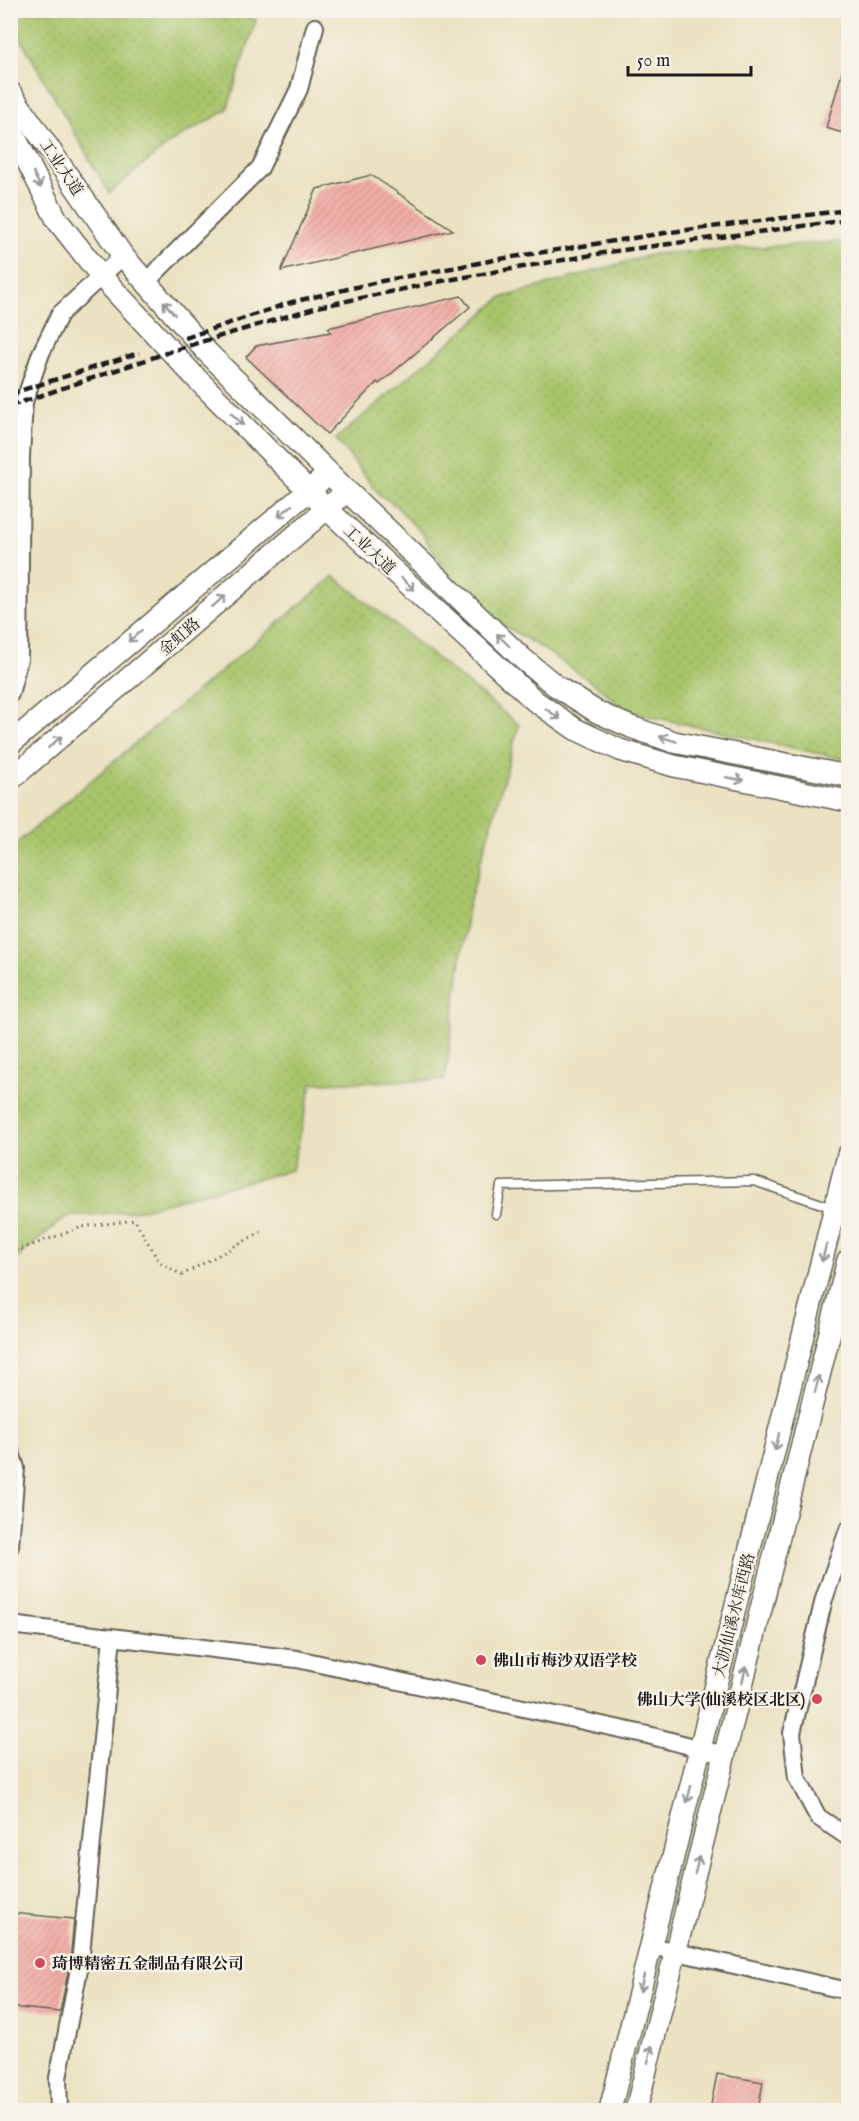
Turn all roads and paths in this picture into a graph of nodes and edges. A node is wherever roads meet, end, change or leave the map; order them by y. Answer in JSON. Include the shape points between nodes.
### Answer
{"nodes":[{"id":1,"x":315,"y":27,"type":"dead end"},
{"id":2,"x":10,"y":92,"type":"edge"},
{"id":3,"x":10,"y":128,"type":"edge"},
{"id":4,"x":123,"y":256,"type":"junction"},
{"id":5,"x":101,"y":276,"type":"junction"},
{"id":6,"x":146,"y":282,"type":"junction"},
{"id":7,"x":329,"y":473,"type":"junction"},
{"id":8,"x":309,"y":490,"type":"junction"},
{"id":9,"x":347,"y":491,"type":"junction"},
{"id":10,"x":327,"y":509,"type":"junction"},
{"id":11,"x":10,"y":694,"type":"edge"},
{"id":12,"x":10,"y":744,"type":"edge"},
{"id":13,"x":849,"y":776,"type":"edge"},
{"id":14,"x":10,"y":780,"type":"edge"},
{"id":15,"x":849,"y":801,"type":"edge"},
{"id":16,"x":849,"y":1155,"type":"edge"},
{"id":17,"x":842,"y":1211,"type":"edge"},
{"id":18,"x":496,"y":1214,"type":"dead end"},
{"id":19,"x":261,"y":1232,"type":"dead end"},
{"id":20,"x":10,"y":1253,"type":"edge"},
{"id":21,"x":849,"y":1260,"type":"edge"},
{"id":22,"x":10,"y":1450,"type":"edge"},
{"id":23,"x":849,"y":1530,"type":"edge"},
{"id":24,"x":10,"y":1546,"type":"edge"},
{"id":25,"x":10,"y":1625,"type":"edge"},
{"id":26,"x":112,"y":1637,"type":"junction"},
{"id":27,"x":700,"y":1749,"type":"junction"},
{"id":28,"x":724,"y":1755,"type":"junction"},
{"id":29,"x":849,"y":1837,"type":"edge"},
{"id":30,"x":651,"y":1946,"type":"junction"},
{"id":31,"x":675,"y":1951,"type":"junction"},
{"id":32,"x":849,"y":1991,"type":"edge"},
{"id":33,"x":59,"y":2110,"type":"edge"},
{"id":34,"x":610,"y":2110,"type":"edge"},
{"id":35,"x":636,"y":2110,"type":"edge"}],
"edges":[{"from":1,"to":6,"type":"street","via":[[299,89],[260,168]]},
{"from":2,"to":4,"type":"street","name":"工业大道"},
{"from":3,"to":5,"type":"street","name":"工业大道","one_way":true,"via":[[57,220]]},
{"from":4,"to":5,"type":"street"},
{"from":4,"to":6,"type":"street","name":"工业大道"},
{"from":5,"to":8,"type":"street","name":"工业大道","one_way":true},
{"from":5,"to":11,"type":"street","via":[[60,314],[24,402],[19,659]]},
{"from":7,"to":6,"type":"street","name":"工业大道","one_way":true,"via":[[207,352]]},
{"from":7,"to":8,"type":"street","name":"金虹路"},
{"from":7,"to":9,"type":"street","name":"工业大道"},
{"from":8,"to":10,"type":"street","name":"工业大道"},
{"from":8,"to":12,"type":"street","name":"金虹路","one_way":true},
{"from":9,"to":10,"type":"street","name":"金虹路"},
{"from":13,"to":9,"type":"street","name":"工业大道","one_way":true,"via":[[674,742],[597,712],[523,659]]},
{"from":14,"to":10,"type":"street","name":"金虹路","one_way":true},
{"from":10,"to":15,"type":"street","name":"工业大道","one_way":true,"via":[[535,701],[575,729],[620,750],[674,766]]},
{"from":16,"to":17,"type":"street","name":"大沥仙溪水库西路"},
{"from":17,"to":18,"type":"lane","via":[[754,1181],[501,1186]]},
{"from":17,"to":27,"type":"street","name":"大沥仙溪水库西路","one_way":true},
{"from":19,"to":20,"type":"path","via":[[182,1275],[159,1262],[135,1220],[82,1227]]},
{"from":28,"to":21,"type":"street","one_way":true},
{"from":22,"to":24,"type":"street","via":[[16,1468]]},
{"from":23,"to":29,"type":"street","via":[[824,1599],[792,1733],[797,1778],[818,1817]]},
{"from":25,"to":26,"type":"street"},
{"from":26,"to":27,"type":"street","via":[[297,1659]]},
{"from":26,"to":33,"type":"street","via":[[80,1964],[58,2078]]},
{"from":27,"to":28,"type":"street"},
{"from":27,"to":30,"type":"street","name":"大沥仙溪水库西路","one_way":true},
{"from":31,"to":28,"type":"street","one_way":true},
{"from":30,"to":31,"type":"street"},
{"from":30,"to":34,"type":"street","name":"大沥仙溪水库西路","one_way":true},
{"from":31,"to":32,"type":"street"},
{"from":35,"to":31,"type":"street","one_way":true}]}
